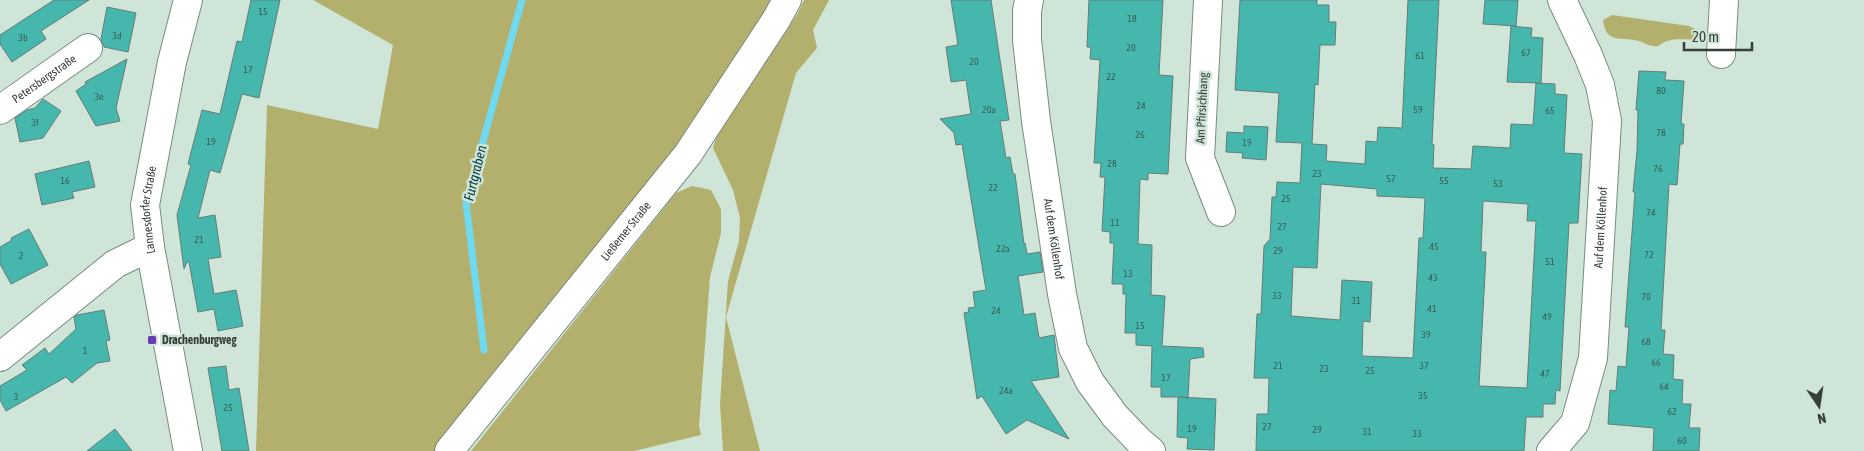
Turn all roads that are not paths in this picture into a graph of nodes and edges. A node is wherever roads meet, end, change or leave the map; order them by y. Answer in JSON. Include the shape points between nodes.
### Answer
{"nodes":[{"id":1,"x":188,"y":0,"type":"edge"},
{"id":2,"x":787,"y":0,"type":"edge"},
{"id":3,"x":1029,"y":0,"type":"edge"},
{"id":4,"x":1208,"y":0,"type":"edge"},
{"id":5,"x":1562,"y":0,"type":"edge"},
{"id":6,"x":1724,"y":0,"type":"edge"},
{"id":7,"x":88,"y":48,"type":"dead end"},
{"id":8,"x":1721,"y":54,"type":"dead end"},
{"id":9,"x":0,"y":110,"type":"edge"},
{"id":10,"x":1221,"y":212,"type":"dead end"},
{"id":11,"x":150,"y":247,"type":"junction"},
{"id":12,"x":0,"y":356,"type":"edge"},
{"id":13,"x":188,"y":451,"type":"edge"},
{"id":14,"x":449,"y":451,"type":"edge"},
{"id":15,"x":1151,"y":451,"type":"edge"},
{"id":16,"x":1551,"y":451,"type":"edge"}],
"edges":[{"from":1,"to":11,"type":"street","name":"Lannesdorfer Straße","via":[[172,62],[144,206]]},
{"from":2,"to":14,"type":"street","name":"Ließemer Straße","via":[[688,154]]},
{"from":3,"to":15,"type":"street","name":"Auf dem Köllenhof","via":[[1027,40],[1036,121],[1073,348],[1090,382],[1115,416]]},
{"from":4,"to":10,"type":"street","name":"Am Pfirsichhang","via":[[1200,158]]},
{"from":5,"to":16,"type":"street","name":"Auf dem Köllenhof","via":[[1600,85],[1607,121],[1592,358],[1575,423]]},
{"from":6,"to":8,"type":"street"},
{"from":7,"to":9,"type":"street","name":"Petersbergstraße"},
{"from":11,"to":12,"type":"street","via":[[115,264]]},
{"from":11,"to":13,"type":"street","name":"Lannesdorfer Straße"}]}
